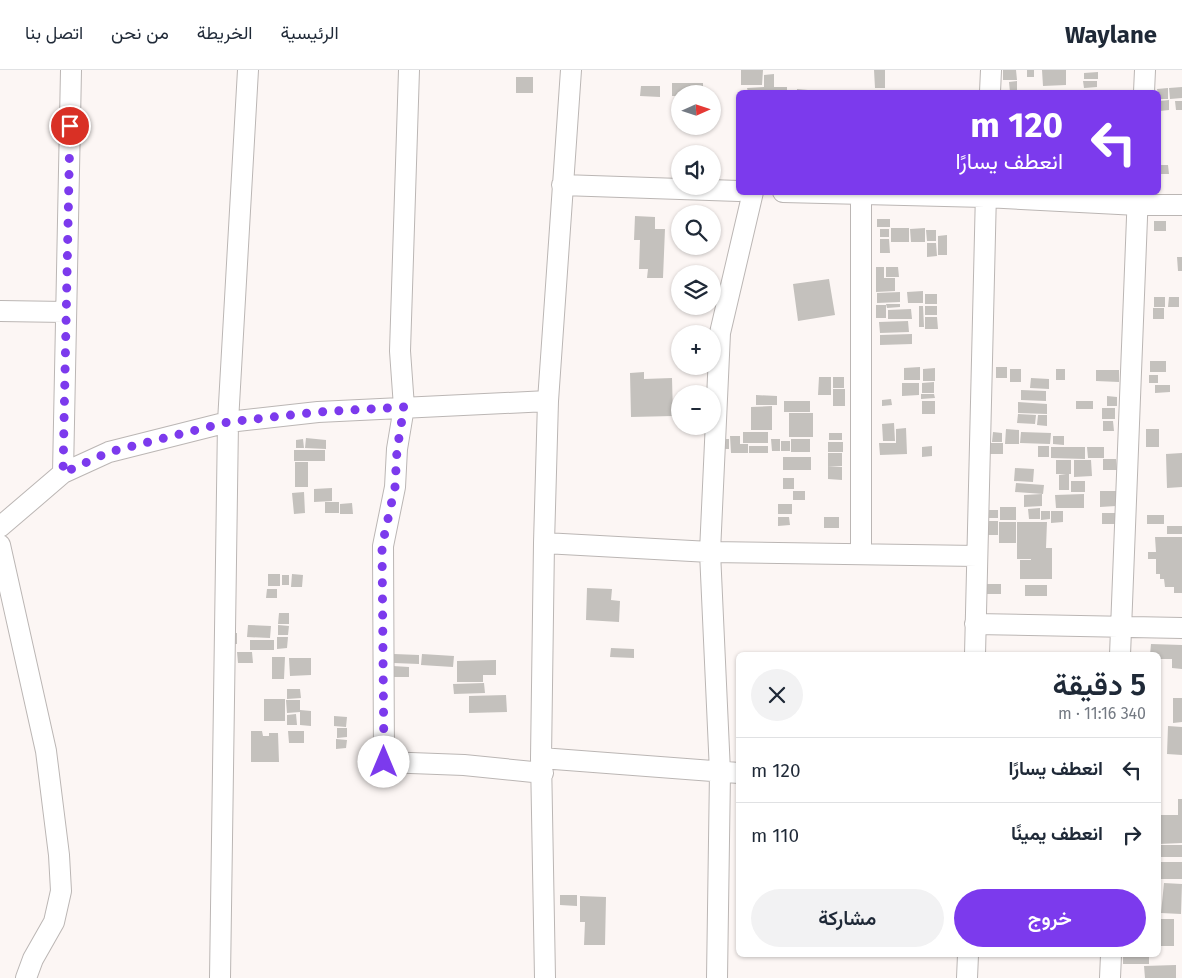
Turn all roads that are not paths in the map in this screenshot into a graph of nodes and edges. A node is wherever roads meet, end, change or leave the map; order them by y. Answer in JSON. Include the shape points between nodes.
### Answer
{"nodes":[{"id":1,"x":71,"y":70,"type":"edge"},
{"id":2,"x":248,"y":70,"type":"edge"},
{"id":3,"x":409,"y":70,"type":"edge"},
{"id":4,"x":571,"y":70,"type":"edge"},
{"id":5,"x":991,"y":70,"type":"edge"},
{"id":6,"x":1145,"y":70,"type":"edge"},
{"id":7,"x":990,"y":90,"type":"edge"},
{"id":8,"x":1144,"y":90,"type":"edge"},
{"id":9,"x":562,"y":185,"type":"junction"},
{"id":10,"x":736,"y":191,"type":"edge"},
{"id":11,"x":752,"y":195,"type":"edge"},
{"id":12,"x":861,"y":195,"type":"joint"},
{"id":13,"x":986,"y":195,"type":"edge"},
{"id":14,"x":1138,"y":199,"type":"edge"},
{"id":15,"x":1182,"y":205,"type":"edge"},
{"id":16,"x":0,"y":311,"type":"edge"},
{"id":17,"x":66,"y":312,"type":"junction"},
{"id":18,"x":548,"y":401,"type":"junction"},
{"id":19,"x":404,"y":407,"type":"junction"},
{"id":20,"x":228,"y":422,"type":"junction"},
{"id":21,"x":63,"y":473,"type":"junction"},
{"id":22,"x":0,"y":527,"type":"edge"},
{"id":23,"x":544,"y":543,"type":"junction"},
{"id":24,"x":0,"y":545,"type":"edge"},
{"id":25,"x":710,"y":552,"type":"junction"},
{"id":26,"x":861,"y":554,"type":"junction"},
{"id":27,"x":977,"y":556,"type":"junction"},
{"id":28,"x":975,"y":624,"type":"junction"},
{"id":29,"x":1121,"y":626,"type":"junction"},
{"id":30,"x":1182,"y":628,"type":"edge"},
{"id":31,"x":975,"y":652,"type":"edge"},
{"id":32,"x":1120,"y":652,"type":"edge"},
{"id":33,"x":542,"y":766,"type":"junction"},
{"id":34,"x":729,"y":772,"type":"edge"},
{"id":35,"x":968,"y":957,"type":"edge"},
{"id":36,"x":1111,"y":957,"type":"edge"},
{"id":37,"x":26,"y":978,"type":"edge"},
{"id":38,"x":220,"y":978,"type":"edge"},
{"id":39,"x":545,"y":978,"type":"edge"},
{"id":40,"x":717,"y":978,"type":"edge"},
{"id":41,"x":967,"y":978,"type":"edge"},
{"id":42,"x":1110,"y":978,"type":"edge"}],
"edges":[{"from":1,"to":17,"type":"street"},
{"from":2,"to":20,"type":"street"},
{"from":3,"to":19,"type":"street","via":[[400,351]]},
{"from":4,"to":9,"type":"street"},
{"from":5,"to":7,"type":"street"},
{"from":6,"to":8,"type":"street"},
{"from":9,"to":10,"type":"street"},
{"from":9,"to":18,"type":"street"},
{"from":11,"to":25,"type":"street","via":[[720,333]]},
{"from":12,"to":13,"type":"street"},
{"from":12,"to":26,"type":"street"},
{"from":13,"to":14,"type":"street"},
{"from":13,"to":27,"type":"street"},
{"from":14,"to":15,"type":"street"},
{"from":14,"to":29,"type":"street"},
{"from":16,"to":17,"type":"street"},
{"from":17,"to":21,"type":"street"},
{"from":18,"to":19,"type":"street"},
{"from":18,"to":23,"type":"street"},
{"from":19,"to":20,"type":"street"},
{"from":19,"to":33,"type":"street","via":[[395,487],[382,546],[384,762]]},
{"from":20,"to":21,"type":"street","via":[[109,452]]},
{"from":20,"to":38,"type":"street"},
{"from":21,"to":22,"type":"street"},
{"from":23,"to":25,"type":"street"},
{"from":23,"to":33,"type":"street"},
{"from":24,"to":37,"type":"street","via":[[46,751],[59,855],[61,891],[54,922]]},
{"from":25,"to":26,"type":"street"},
{"from":25,"to":34,"type":"street"},
{"from":26,"to":27,"type":"street"},
{"from":27,"to":28,"type":"street"},
{"from":28,"to":29,"type":"street"},
{"from":28,"to":31,"type":"street"},
{"from":29,"to":30,"type":"street"},
{"from":29,"to":32,"type":"street"},
{"from":33,"to":34,"type":"street"},
{"from":33,"to":39,"type":"street"},
{"from":34,"to":40,"type":"street"},
{"from":35,"to":41,"type":"street"},
{"from":36,"to":42,"type":"street"}]}
